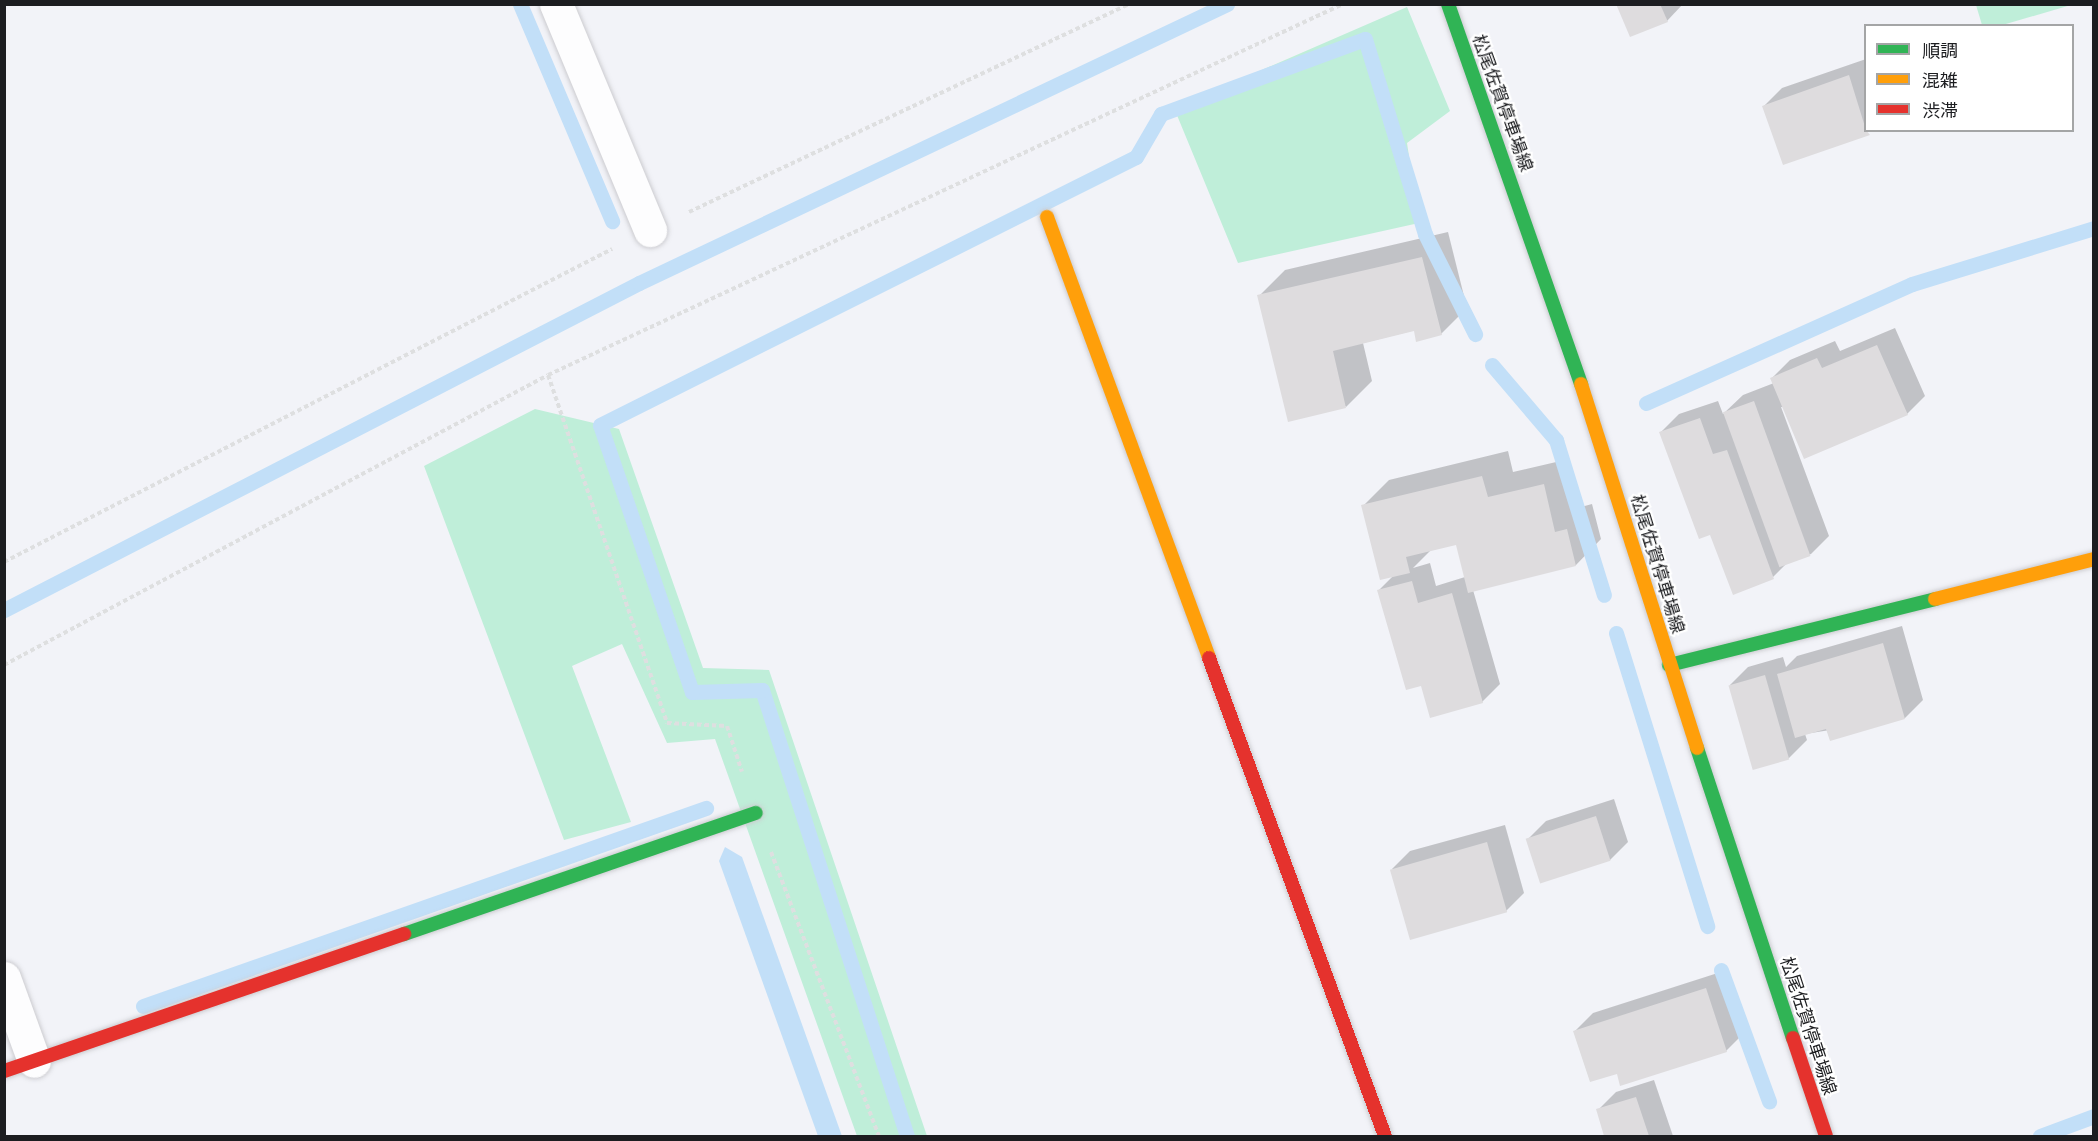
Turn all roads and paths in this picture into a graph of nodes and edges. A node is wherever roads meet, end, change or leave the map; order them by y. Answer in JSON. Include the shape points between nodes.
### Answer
{"nodes":[{"id":1,"x":556,"y":4,"type":"edge"},
{"id":2,"x":1130,"y":4,"type":"edge"},
{"id":3,"x":1343,"y":4,"type":"edge"},
{"id":4,"x":1448,"y":4,"type":"edge"},
{"id":5,"x":1047,"y":217,"type":"dead end"},
{"id":6,"x":650,"y":230,"type":"junction"},
{"id":7,"x":548,"y":375,"type":"junction"},
{"id":8,"x":2094,"y":559,"type":"edge"},
{"id":9,"x":4,"y":562,"type":"edge"},
{"id":10,"x":4,"y":665,"type":"edge"},
{"id":11,"x":1669,"y":665,"type":"junction"},
{"id":12,"x":756,"y":813,"type":"junction"},
{"id":13,"x":4,"y":978,"type":"edge"},
{"id":14,"x":19,"y":1066,"type":"edge"},
{"id":15,"x":879,"y":1137,"type":"edge"},
{"id":16,"x":1385,"y":1137,"type":"edge"},
{"id":17,"x":1826,"y":1137,"type":"edge"}],
"edges":[{"from":1,"to":6,"type":"street"},
{"from":2,"to":6,"type":"path"},
{"from":3,"to":7,"type":"path"},
{"from":4,"to":11,"type":"street","name":"松尾佐賀停車場線","via":[[1558,311]]},
{"from":5,"to":16,"type":"street"},
{"from":6,"to":9,"type":"path"},
{"from":7,"to":10,"type":"path"},
{"from":7,"to":12,"type":"path","via":[[667,723],[727,726]]},
{"from":8,"to":11,"type":"street"},
{"from":11,"to":17,"type":"street","name":"松尾佐賀停車場線"},
{"from":12,"to":14,"type":"street"},
{"from":12,"to":15,"type":"path"},
{"from":13,"to":14,"type":"street"}]}
